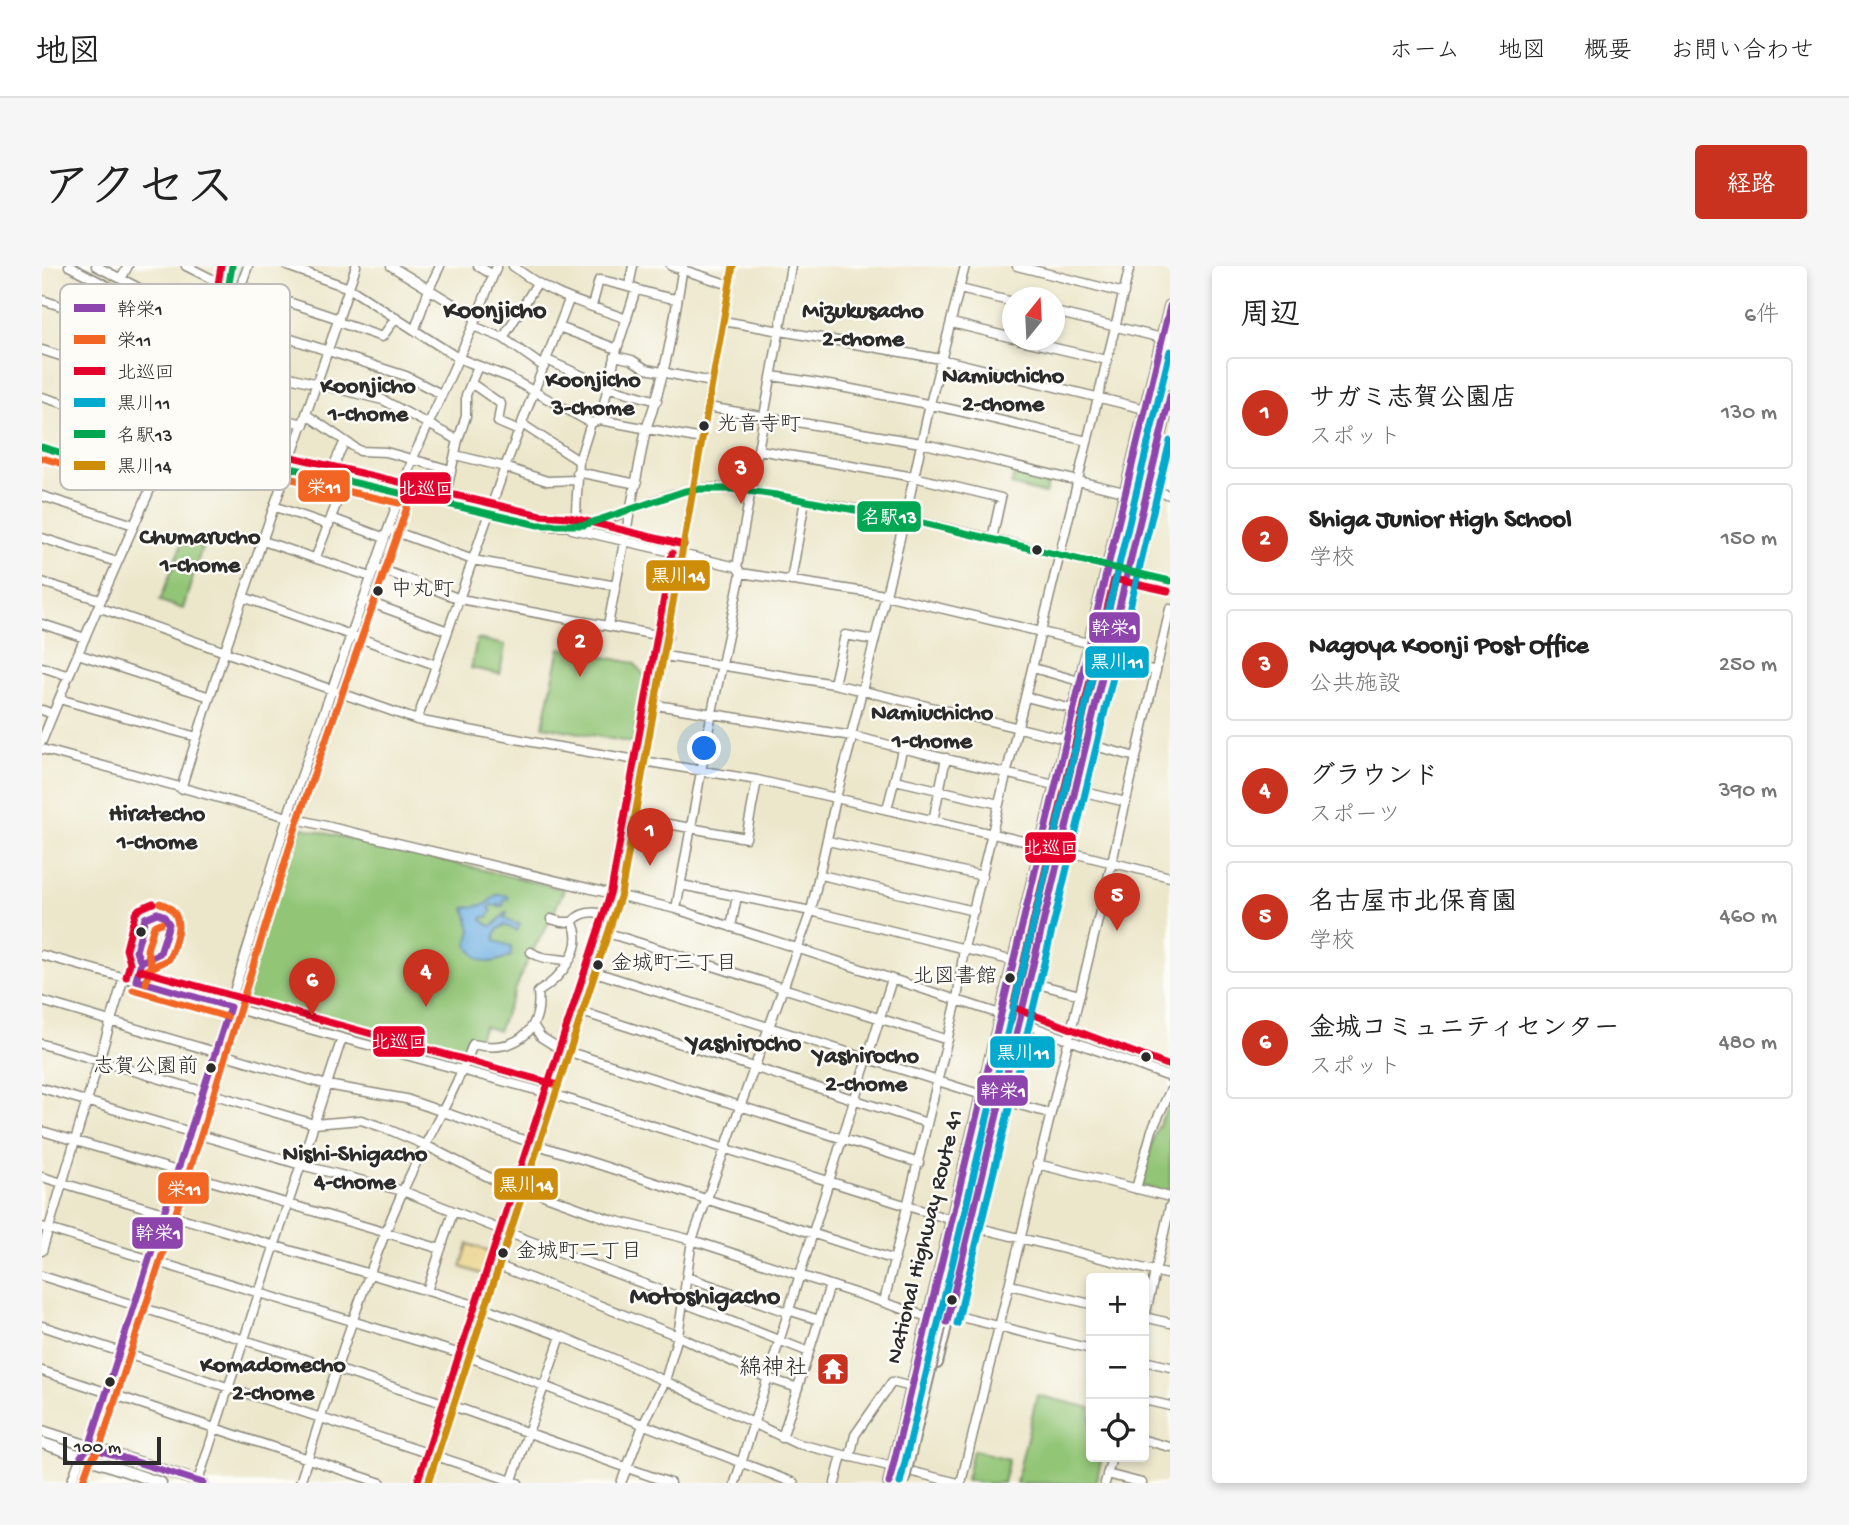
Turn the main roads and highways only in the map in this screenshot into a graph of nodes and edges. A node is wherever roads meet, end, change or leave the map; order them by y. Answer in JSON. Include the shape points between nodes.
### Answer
{"nodes":[{"id":1,"x":1170,"y":306,"type":"edge"},
{"id":2,"x":1166,"y":335,"type":"edge"},
{"id":3,"x":1170,"y":360,"type":"edge"},
{"id":4,"x":1170,"y":396,"type":"edge"},
{"id":5,"x":1168,"y":415,"type":"edge"},
{"id":6,"x":42,"y":1432,"type":"edge"},
{"id":7,"x":42,"y":1443,"type":"edge"},
{"id":8,"x":907,"y":1480,"type":"edge"},
{"id":9,"x":200,"y":1482,"type":"edge"},
{"id":10,"x":161,"y":1483,"type":"edge"},
{"id":11,"x":889,"y":1483,"type":"edge"},
{"id":12,"x":895,"y":1483,"type":"edge"}],
"edges":[{"from":1,"to":2,"type":"highway","name":"National Highway Route 41"},
{"from":2,"to":11,"type":"highway","name":"National Highway Route 41","via":[[1106,566]]},
{"from":2,"to":12,"type":"highway","bridge":true},
{"from":3,"to":8,"type":"highway","bridge":true},
{"from":4,"to":5,"type":"highway","name":"National Highway Route 41"},
{"from":5,"to":8,"type":"highway","name":"National Highway Route 41"},
{"from":6,"to":9,"type":"main road"},
{"from":7,"to":10,"type":"main road"}]}
